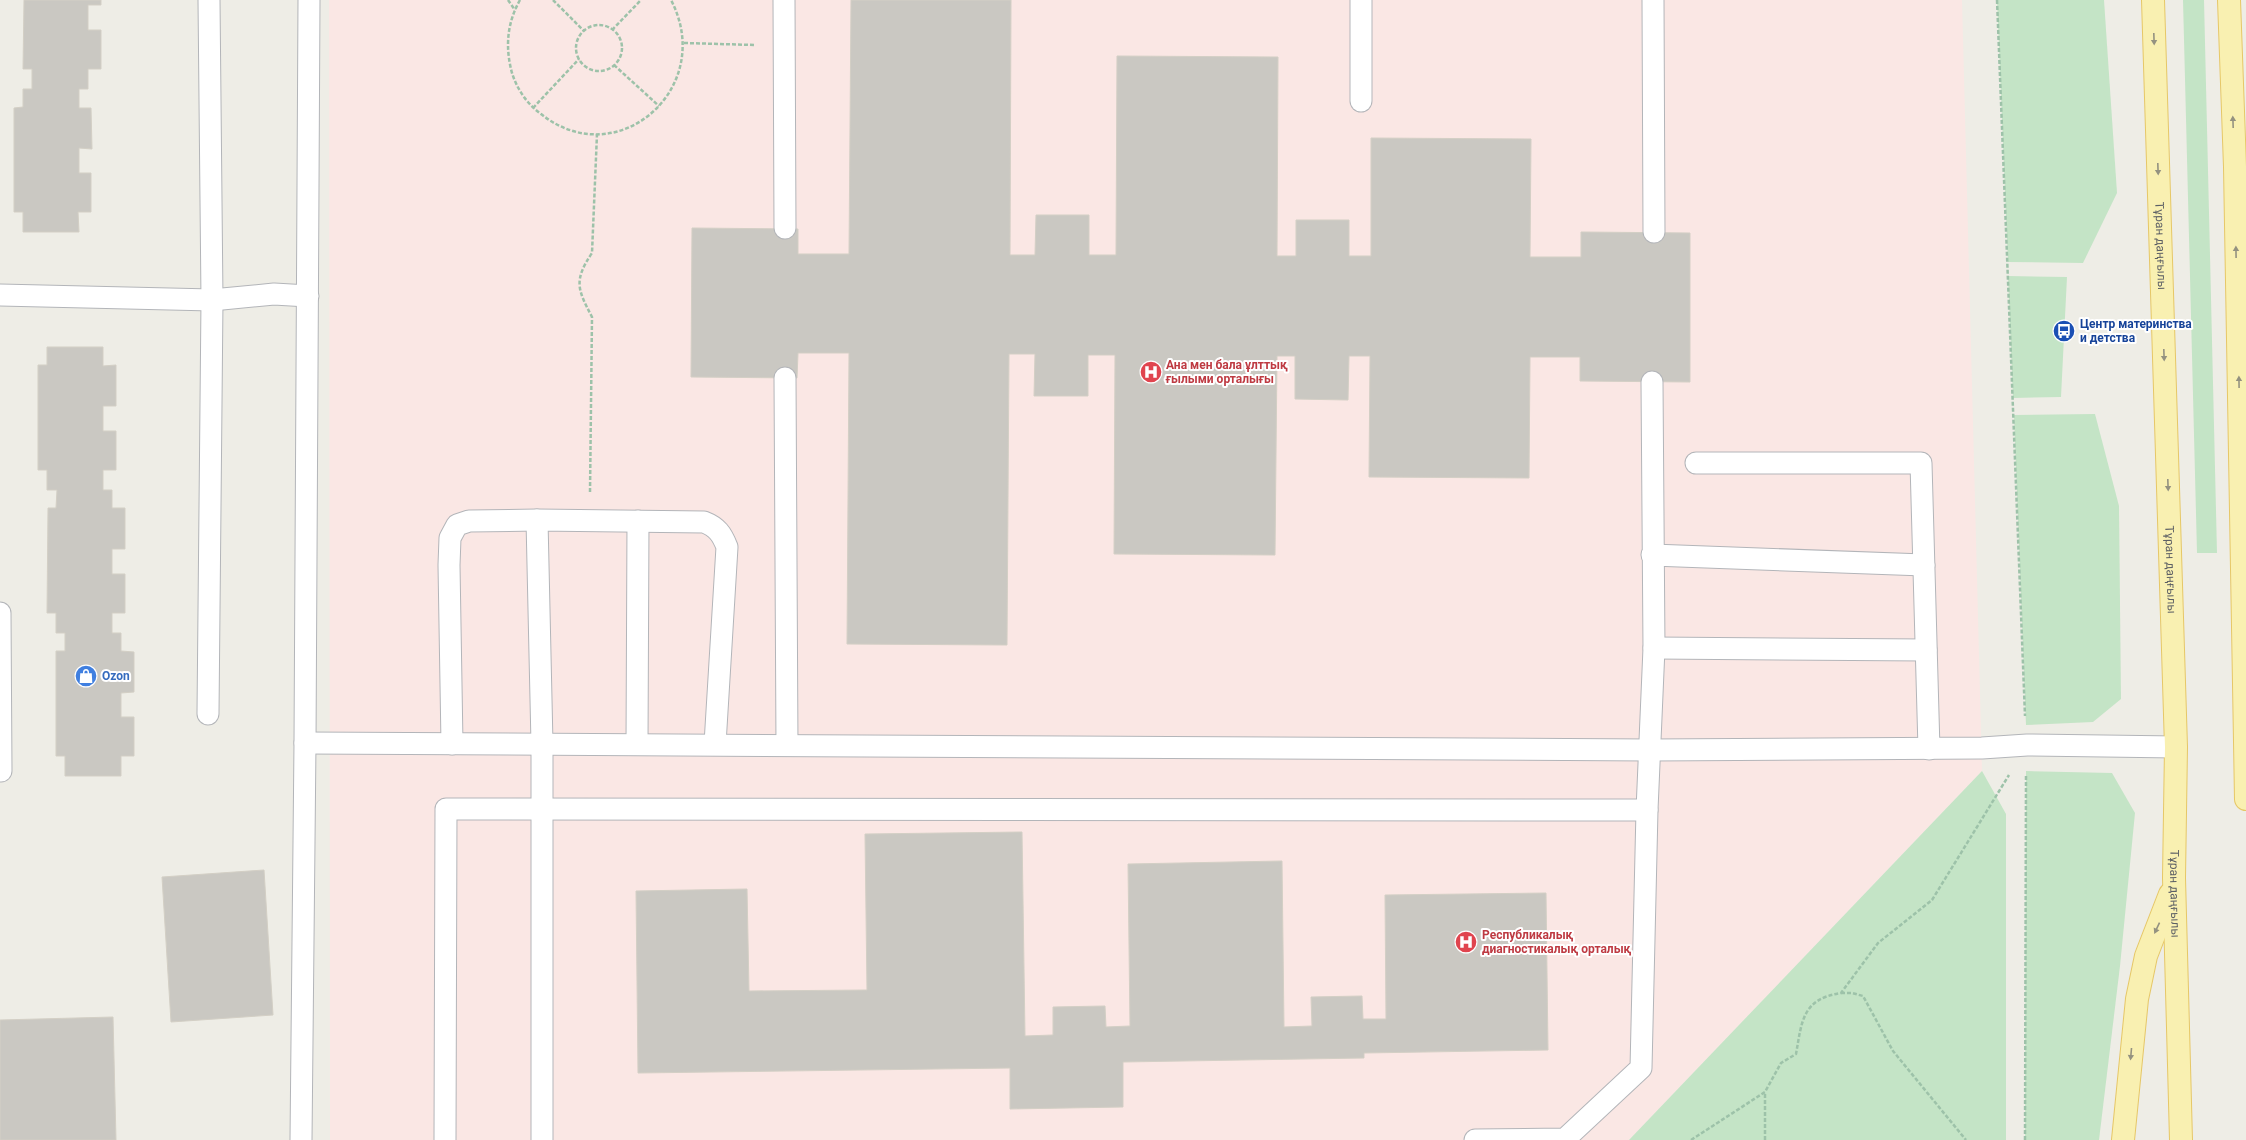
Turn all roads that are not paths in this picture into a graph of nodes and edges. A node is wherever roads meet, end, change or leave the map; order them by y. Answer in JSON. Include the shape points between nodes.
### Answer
{"nodes":[{"id":1,"x":209,"y":0,"type":"edge"},
{"id":2,"x":309,"y":0,"type":"edge"},
{"id":3,"x":784,"y":0,"type":"edge"},
{"id":4,"x":1361,"y":0,"type":"edge"},
{"id":5,"x":1653,"y":0,"type":"edge"},
{"id":6,"x":2153,"y":0,"type":"edge"},
{"id":7,"x":2229,"y":0,"type":"edge"},
{"id":8,"x":1361,"y":102,"type":"dead end"},
{"id":9,"x":785,"y":228,"type":"dead end"},
{"id":10,"x":1654,"y":232,"type":"dead end"},
{"id":11,"x":0,"y":294,"type":"edge"},
{"id":12,"x":308,"y":296,"type":"junction"},
{"id":13,"x":212,"y":300,"type":"junction"},
{"id":14,"x":785,"y":378,"type":"dead end"},
{"id":15,"x":1652,"y":382,"type":"dead end"},
{"id":16,"x":1696,"y":464,"type":"dead end"},
{"id":17,"x":537,"y":520,"type":"junction"},
{"id":18,"x":638,"y":521,"type":"junction"},
{"id":19,"x":1652,"y":555,"type":"junction"},
{"id":20,"x":1924,"y":565,"type":"junction"},
{"id":21,"x":0,"y":613,"type":"edge"},
{"id":22,"x":1654,"y":648,"type":"junction"},
{"id":23,"x":1926,"y":650,"type":"junction"},
{"id":24,"x":208,"y":714,"type":"dead end"},
{"id":25,"x":305,"y":743,"type":"junction"},
{"id":26,"x":452,"y":744,"type":"junction"},
{"id":27,"x":542,"y":744,"type":"junction"},
{"id":28,"x":637,"y":744,"type":"junction"},
{"id":29,"x":716,"y":744,"type":"junction"},
{"id":30,"x":787,"y":745,"type":"junction"},
{"id":31,"x":2176,"y":747,"type":"junction"},
{"id":32,"x":1929,"y":749,"type":"junction"},
{"id":33,"x":1651,"y":750,"type":"junction"},
{"id":34,"x":1,"y":772,"type":"dead end"},
{"id":35,"x":2246,"y":799,"type":"edge"},
{"id":36,"x":542,"y":808,"type":"junction"},
{"id":37,"x":1647,"y":810,"type":"junction"},
{"id":38,"x":2174,"y":878,"type":"junction"},
{"id":39,"x":301,"y":1140,"type":"edge"},
{"id":40,"x":445,"y":1140,"type":"edge"},
{"id":41,"x":542,"y":1140,"type":"edge"},
{"id":42,"x":1474,"y":1140,"type":"edge"},
{"id":43,"x":2123,"y":1140,"type":"edge"},
{"id":44,"x":2181,"y":1140,"type":"edge"}],
"edges":[{"from":1,"to":13,"type":"lane"},
{"from":2,"to":12,"type":"lane"},
{"from":3,"to":9,"type":"lane"},
{"from":4,"to":8,"type":"lane"},
{"from":5,"to":10,"type":"lane"},
{"from":6,"to":31,"type":"main road","name":"Тұран даңғылы","one_way":true},
{"from":35,"to":7,"type":"main road","one_way":true,"via":[[2235,167]]},
{"from":11,"to":13,"type":"lane"},
{"from":12,"to":13,"type":"lane","via":[[274,294]]},
{"from":12,"to":25,"type":"lane"},
{"from":13,"to":24,"type":"lane"},
{"from":14,"to":30,"type":"lane"},
{"from":15,"to":19,"type":"lane"},
{"from":16,"to":20,"type":"lane","via":[[1921,463]]},
{"from":17,"to":18,"type":"lane"},
{"from":17,"to":26,"type":"lane","via":[[468,521],[457,525],[450,538]]},
{"from":17,"to":27,"type":"lane"},
{"from":18,"to":28,"type":"lane"},
{"from":18,"to":29,"type":"lane","via":[[704,522],[713,525],[722,534],[727,547]]},
{"from":19,"to":20,"type":"lane"},
{"from":19,"to":22,"type":"lane"},
{"from":20,"to":23,"type":"lane"},
{"from":21,"to":34,"type":"lane"},
{"from":22,"to":23,"type":"lane"},
{"from":22,"to":33,"type":"lane"},
{"from":23,"to":32,"type":"lane"},
{"from":25,"to":26,"type":"lane"},
{"from":25,"to":39,"type":"lane"},
{"from":26,"to":27,"type":"lane"},
{"from":27,"to":28,"type":"lane"},
{"from":27,"to":36,"type":"lane"},
{"from":28,"to":29,"type":"lane"},
{"from":29,"to":30,"type":"lane"},
{"from":30,"to":33,"type":"lane"},
{"from":31,"to":32,"type":"lane","via":[[2026,745]]},
{"from":31,"to":38,"type":"main road","name":"Тұран даңғылы"},
{"from":32,"to":33,"type":"lane"},
{"from":33,"to":37,"type":"lane"},
{"from":36,"to":37,"type":"lane"},
{"from":36,"to":40,"type":"lane","via":[[446,809]]},
{"from":36,"to":41,"type":"lane"},
{"from":37,"to":42,"type":"lane","via":[[1641,1068],[1565,1139]]},
{"from":38,"to":43,"type":"main road","one_way":true,"via":[[2168,904],[2146,956],[2137,999]]},
{"from":38,"to":44,"type":"main road","name":"Тұран даңғылы"}]}
